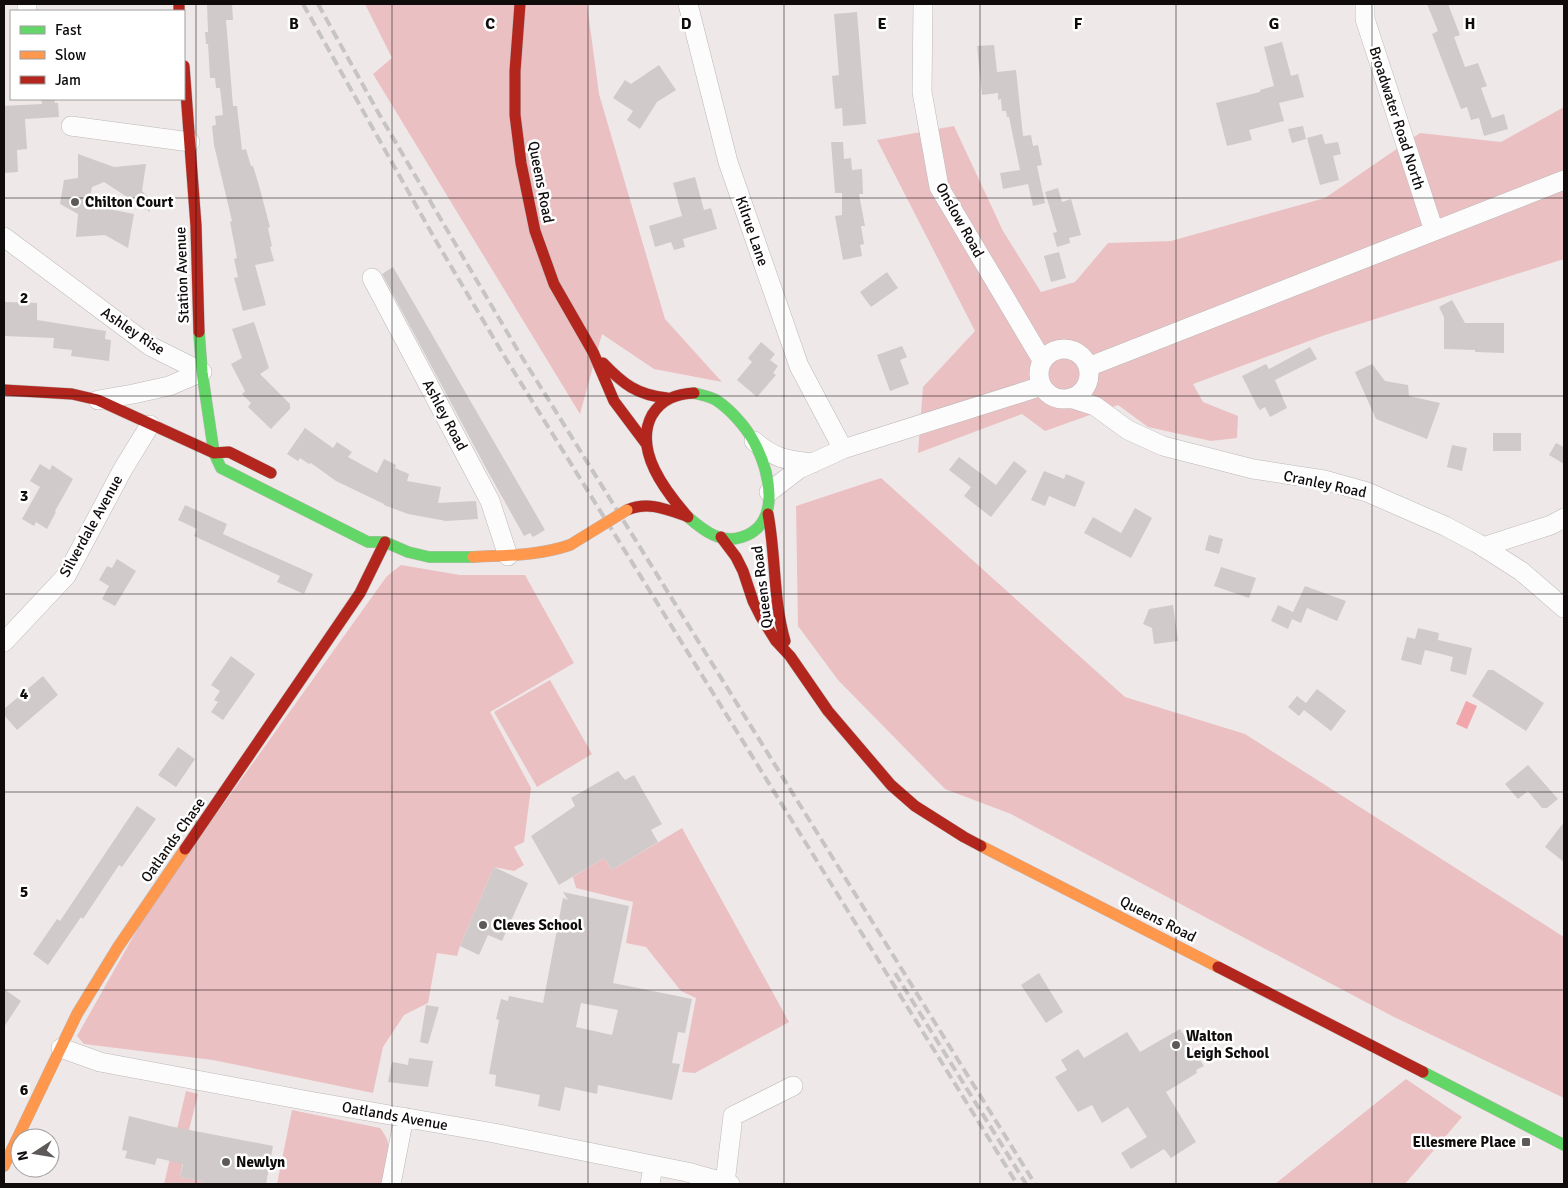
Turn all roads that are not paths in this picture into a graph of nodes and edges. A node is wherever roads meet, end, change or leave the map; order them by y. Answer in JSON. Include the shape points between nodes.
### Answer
{"nodes":[{"id":1,"x":520,"y":4,"type":"edge"},
{"id":2,"x":688,"y":4,"type":"edge"},
{"id":3,"x":923,"y":4,"type":"edge"},
{"id":4,"x":1365,"y":4,"type":"edge"},
{"id":5,"x":185,"y":79,"type":"edge"},
{"id":6,"x":71,"y":126,"type":"dead end"},
{"id":7,"x":190,"y":142,"type":"junction"},
{"id":8,"x":1564,"y":180,"type":"edge"},
{"id":9,"x":1434,"y":231,"type":"junction"},
{"id":10,"x":4,"y":237,"type":"edge"},
{"id":11,"x":372,"y":278,"type":"dead end"},
{"id":12,"x":593,"y":352,"type":"junction"},
{"id":13,"x":1042,"y":360,"type":"junction"},
{"id":14,"x":1088,"y":367,"type":"junction"},
{"id":15,"x":202,"y":372,"type":"junction"},
{"id":16,"x":1042,"y":386,"type":"junction"},
{"id":17,"x":4,"y":390,"type":"edge"},
{"id":18,"x":667,"y":398,"type":"junction"},
{"id":19,"x":1070,"y":398,"type":"junction"},
{"id":20,"x":98,"y":400,"type":"junction"},
{"id":21,"x":150,"y":425,"type":"junction"},
{"id":22,"x":754,"y":440,"type":"junction"},
{"id":23,"x":646,"y":444,"type":"junction"},
{"id":24,"x":843,"y":449,"type":"junction"},
{"id":25,"x":214,"y":453,"type":"junction"},
{"id":26,"x":812,"y":462,"type":"junction"},
{"id":27,"x":653,"y":465,"type":"junction"},
{"id":28,"x":280,"y":478,"type":"dead end"},
{"id":29,"x":769,"y":492,"type":"junction"},
{"id":30,"x":630,"y":509,"type":"junction"},
{"id":31,"x":768,"y":514,"type":"junction"},
{"id":32,"x":686,"y":516,"type":"junction"},
{"id":33,"x":1564,"y":518,"type":"edge"},
{"id":34,"x":378,"y":529,"type":"dead end"},
{"id":35,"x":721,"y":537,"type":"junction"},
{"id":36,"x":385,"y":542,"type":"junction"},
{"id":37,"x":1483,"y":547,"type":"junction"},
{"id":38,"x":508,"y":556,"type":"junction"},
{"id":39,"x":1564,"y":608,"type":"edge"},
{"id":40,"x":4,"y":642,"type":"edge"},
{"id":41,"x":790,"y":656,"type":"junction"},
{"id":42,"x":61,"y":1048,"type":"junction"},
{"id":43,"x":793,"y":1086,"type":"dead end"},
{"id":44,"x":404,"y":1116,"type":"junction"},
{"id":45,"x":1564,"y":1145,"type":"edge"},
{"id":46,"x":4,"y":1166,"type":"edge"},
{"id":47,"x":651,"y":1175,"type":"edge"},
{"id":48,"x":391,"y":1184,"type":"edge"},
{"id":49,"x":727,"y":1184,"type":"edge"}],
"edges":[{"from":1,"to":12,"type":"main road","name":"Queens Road","via":[[515,116],[525,184],[535,231],[548,269]]},
{"from":2,"to":24,"type":"street","name":"Kilrue Lane","via":[[734,180],[799,366]]},
{"from":3,"to":13,"type":"street","name":"Onslow Road","via":[[922,92],[938,186]]},
{"from":4,"to":9,"type":"street","name":"Broadwater Road North","via":[[1365,19]]},
{"from":5,"to":7,"type":"main road","name":"Station Avenue"},
{"from":6,"to":7,"type":"street"},
{"from":7,"to":15,"type":"main road","name":"Station Avenue"},
{"from":8,"to":9,"type":"street"},
{"from":9,"to":14,"type":"street"},
{"from":10,"to":15,"type":"street","name":"Ashley Rise","via":[[150,346]]},
{"from":11,"to":38,"type":"street","name":"Ashley Road","via":[[490,501]]},
{"from":12,"to":18,"type":"main road","name":"Queens Road","via":[[617,379],[632,390],[653,398]]},
{"from":12,"to":23,"type":"main road","name":"Queens Road","via":[[614,401]]},
{"from":13,"to":14,"type":"street","via":[[1050,353],[1066,348],[1082,356]]},
{"from":13,"to":16,"type":"street","via":[[1039,377]]},
{"from":14,"to":19,"type":"street","via":[[1088,381],[1084,388]]},
{"from":15,"to":20,"type":"street","via":[[169,386]]},
{"from":15,"to":25,"type":"main road","name":"Station Avenue"},
{"from":16,"to":19,"type":"street","via":[[1055,397]]},
{"from":16,"to":24,"type":"street"},
{"from":17,"to":20,"type":"main road","via":[[72,394]]},
{"from":18,"to":22,"type":"main road","via":[[694,393],[714,398]]},
{"from":18,"to":23,"type":"main road","via":[[657,406],[650,419]]},
{"from":19,"to":37,"type":"street","name":"Cranley Road","via":[[1095,406],[1128,430],[1163,446],[1253,470],[1324,480],[1367,492],[1445,526]]},
{"from":20,"to":21,"type":"main road"},
{"from":21,"to":25,"type":"main road"},
{"from":21,"to":40,"type":"street","name":"Silverdale Avenue","via":[[66,576]]},
{"from":22,"to":26,"type":"street","via":[[768,453]]},
{"from":22,"to":29,"type":"main road"},
{"from":23,"to":27,"type":"main road"},
{"from":24,"to":26,"type":"street"},
{"from":25,"to":28,"type":"main road","via":[[229,452]]},
{"from":25,"to":36,"type":"main road","via":[[221,468],[368,542]]},
{"from":26,"to":29,"type":"street"},
{"from":27,"to":30,"type":"main road","via":[[645,488]]},
{"from":27,"to":32,"type":"main road"},
{"from":29,"to":31,"type":"main road"},
{"from":30,"to":32,"type":"main road","via":[[657,506]]},
{"from":30,"to":38,"type":"main road","bridge":true,"via":[[570,545],[550,552]]},
{"from":31,"to":35,"type":"main road","via":[[753,533],[733,540]]},
{"from":31,"to":41,"type":"main road","name":"Queens Road","via":[[777,611]]},
{"from":32,"to":35,"type":"main road"},
{"from":33,"to":37,"type":"street"},
{"from":34,"to":36,"type":"main road"},
{"from":35,"to":41,"type":"main road","name":"Queens Road","via":[[743,571],[761,617]]},
{"from":36,"to":38,"type":"main road","via":[[429,557]]},
{"from":36,"to":42,"type":"main road","name":"Oatlands Chase","via":[[360,593],[118,947],[77,1014]]},
{"from":37,"to":39,"type":"street","name":"Cranley Road","via":[[1521,572]]},
{"from":41,"to":45,"type":"main road","name":"Queens Road","via":[[828,711],[891,785],[941,824]]},
{"from":42,"to":44,"type":"street","name":"Oatlands Avenue","via":[[100,1062]]},
{"from":42,"to":46,"type":"main road","name":"Oatlands Chase"},
{"from":43,"to":49,"type":"street","via":[[733,1116]]},
{"from":44,"to":47,"type":"street","name":"Oatlands Avenue","via":[[541,1142]]},
{"from":44,"to":48,"type":"street"},
{"from":47,"to":49,"type":"street","name":"Oatlands Avenue","via":[[687,1172]]}]}
